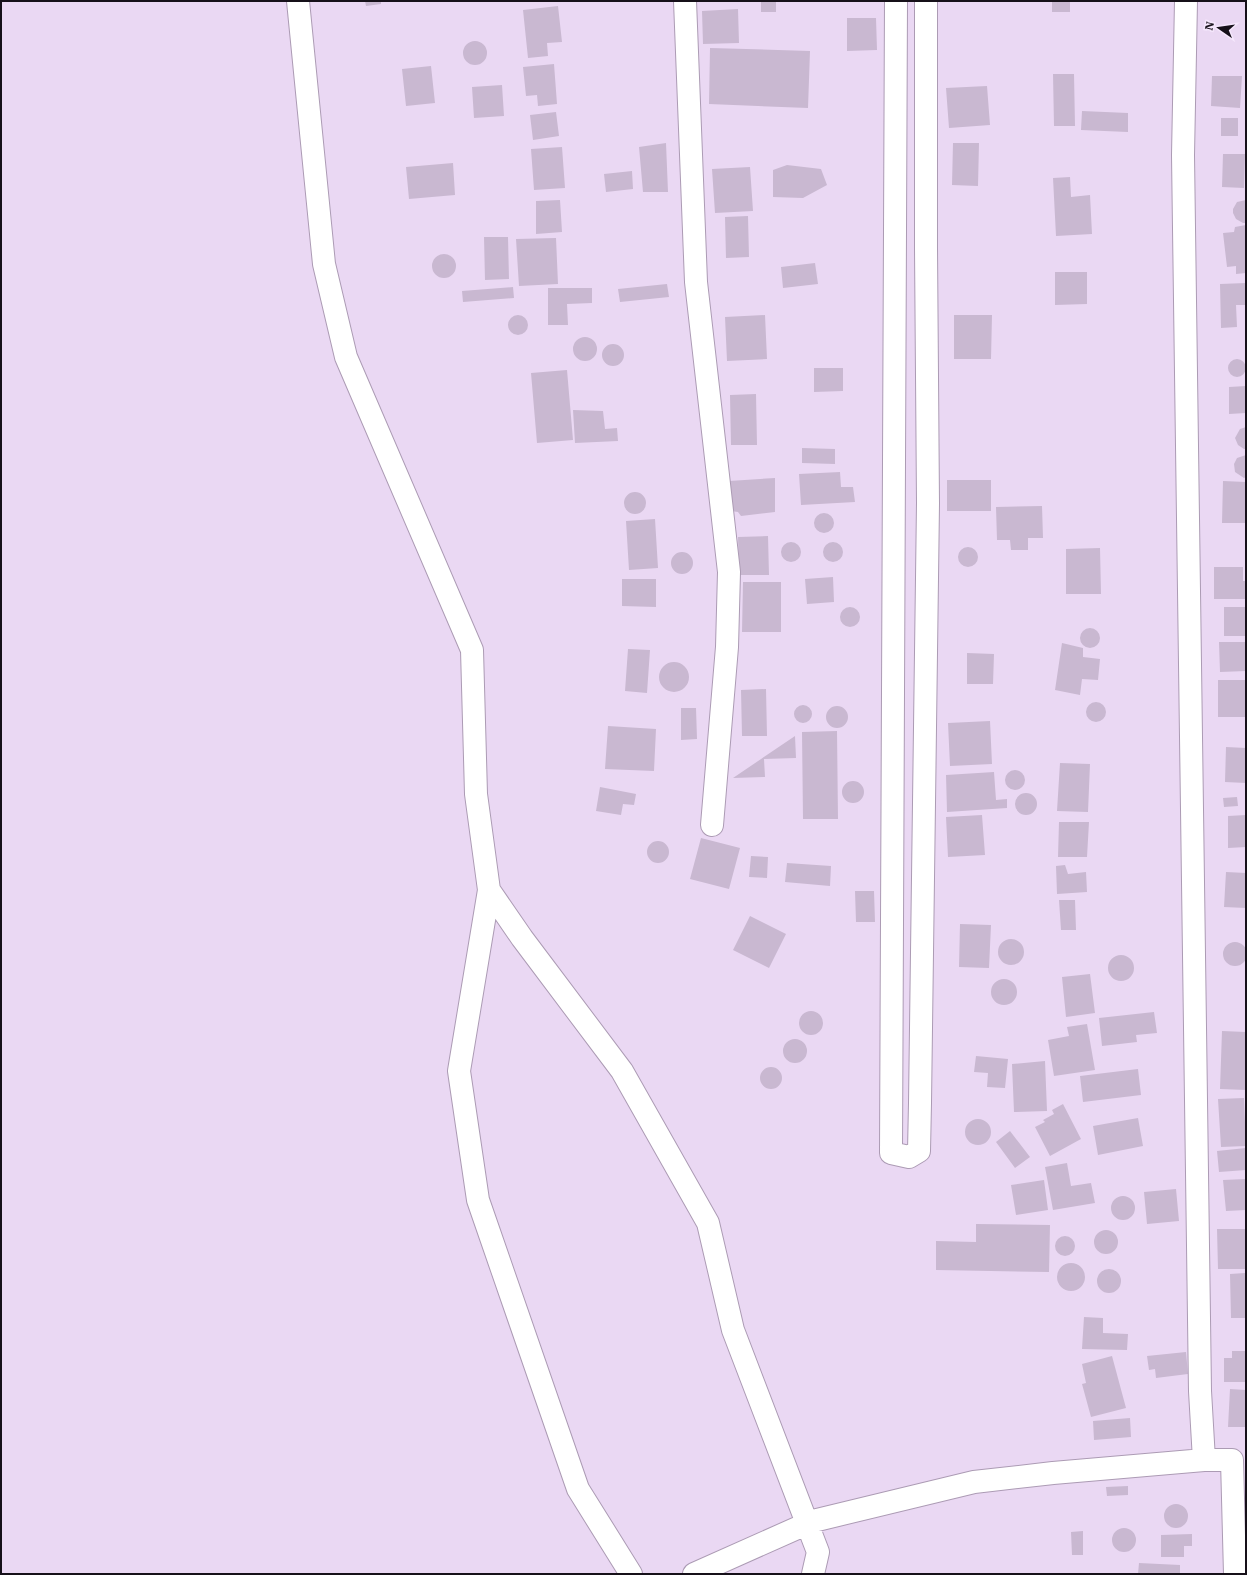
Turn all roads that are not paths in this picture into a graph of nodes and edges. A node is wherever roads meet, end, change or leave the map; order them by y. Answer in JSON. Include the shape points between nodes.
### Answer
{"nodes":[{"id":1,"x":298,"y":1,"type":"edge"},
{"id":2,"x":685,"y":1,"type":"edge"},
{"id":3,"x":896,"y":1,"type":"edge"},
{"id":4,"x":926,"y":1,"type":"edge"},
{"id":5,"x":1186,"y":1,"type":"edge"},
{"id":6,"x":895,"y":247,"type":"junction"},
{"id":7,"x":926,"y":248,"type":"junction"},
{"id":8,"x":894,"y":503,"type":"junction"},
{"id":9,"x":928,"y":504,"type":"junction"},
{"id":10,"x":712,"y":825,"type":"dead end"},
{"id":11,"x":490,"y":890,"type":"junction"},
{"id":12,"x":1204,"y":1460,"type":"junction"},
{"id":13,"x":1239,"y":1460,"type":"edge"},
{"id":14,"x":807,"y":1523,"type":"junction"},
{"id":15,"x":631,"y":1574,"type":"edge"},
{"id":16,"x":694,"y":1574,"type":"edge"},
{"id":17,"x":813,"y":1574,"type":"edge"},
{"id":18,"x":1235,"y":1574,"type":"edge"}],
"edges":[{"from":1,"to":11,"type":"street","via":[[324,264],[346,357],[472,650],[476,794]]},
{"from":2,"to":10,"type":"street","via":[[696,282],[729,572],[727,647]]},
{"from":3,"to":6,"type":"street"},
{"from":4,"to":7,"type":"street"},
{"from":5,"to":12,"type":"street","via":[[1183,187],[1200,1391]]},
{"from":6,"to":7,"type":"street"},
{"from":6,"to":8,"type":"street"},
{"from":7,"to":9,"type":"street"},
{"from":8,"to":9,"type":"street"},
{"from":8,"to":9,"type":"street","via":[[891,1153],[909,1157],[919,1151]]},
{"from":11,"to":14,"type":"street","via":[[522,938],[622,1071],[708,1223],[733,1330]]},
{"from":11,"to":15,"type":"street","via":[[459,1071],[478,1200],[578,1489]]},
{"from":12,"to":13,"type":"street"},
{"from":12,"to":14,"type":"street","via":[[974,1482]]},
{"from":13,"to":18,"type":"street"},
{"from":14,"to":16,"type":"street"},
{"from":14,"to":17,"type":"street","via":[[818,1552]]}]}
